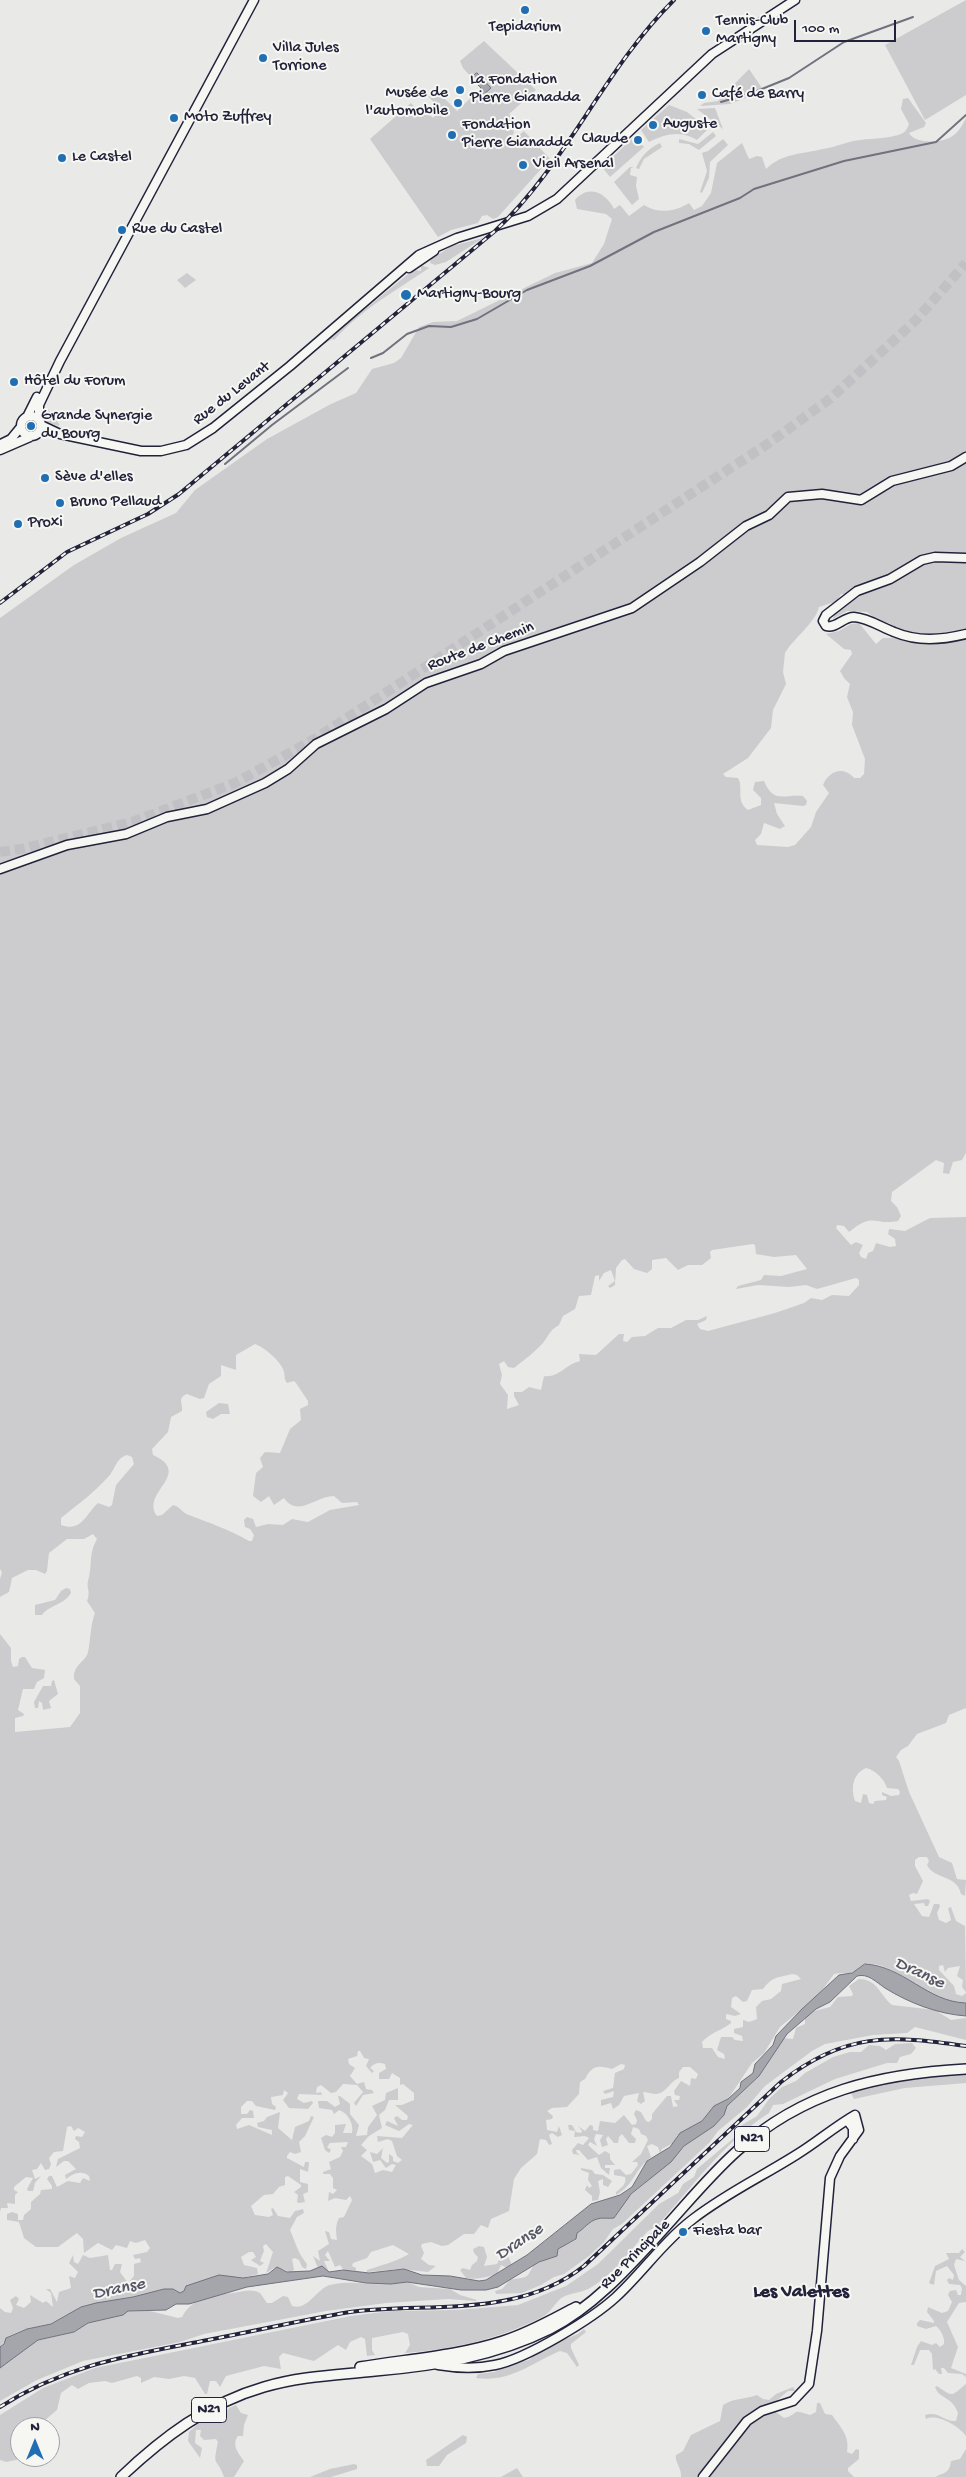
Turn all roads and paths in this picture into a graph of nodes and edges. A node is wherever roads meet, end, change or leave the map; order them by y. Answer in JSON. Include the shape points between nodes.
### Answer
{"nodes":[{"id":1,"x":254,"y":0,"type":"edge"},
{"id":2,"x":795,"y":0,"type":"edge"},
{"id":3,"x":60,"y":361,"type":"junction"},
{"id":4,"x":27,"y":417,"type":"junction"},
{"id":5,"x":40,"y":422,"type":"junction"},
{"id":6,"x":20,"y":428,"type":"junction"},
{"id":7,"x":59,"y":434,"type":"junction"},
{"id":8,"x":34,"y":436,"type":"junction"},
{"id":9,"x":0,"y":445,"type":"edge"},
{"id":10,"x":0,"y":450,"type":"edge"},
{"id":11,"x":966,"y":457,"type":"edge"},
{"id":12,"x":966,"y":558,"type":"edge"},
{"id":13,"x":966,"y":634,"type":"edge"},
{"id":14,"x":0,"y":868,"type":"edge"},
{"id":15,"x":966,"y":2069,"type":"edge"},
{"id":16,"x":847,"y":2120,"type":"junction"},
{"id":17,"x":853,"y":2139,"type":"junction"},
{"id":18,"x":590,"y":2300,"type":"junction"},
{"id":19,"x":466,"y":2358,"type":"junction"},
{"id":20,"x":434,"y":2363,"type":"junction"},
{"id":21,"x":479,"y":2367,"type":"junction"},
{"id":22,"x":315,"y":2376,"type":"junction"},
{"id":23,"x":121,"y":2477,"type":"edge"},
{"id":24,"x":704,"y":2477,"type":"edge"}],
"edges":[{"from":1,"to":3,"type":"street"},
{"from":2,"to":7,"type":"street","name":"Rue du Levant","via":[[712,54],[580,180],[546,207],[518,220],[444,244],[392,279],[213,428],[186,444],[161,451],[141,451]]},
{"from":3,"to":4,"type":"street"},
{"from":3,"to":5,"type":"street","via":[[38,405]]},
{"from":4,"to":5,"type":"street","via":[[32,416]]},
{"from":4,"to":6,"type":"street"},
{"from":5,"to":7,"type":"street","name":"Rue du Levant"},
{"from":5,"to":8,"type":"street"},
{"from":6,"to":8,"type":"street","via":[[24,434]]},
{"from":6,"to":9,"type":"street","via":[[11,439]]},
{"from":7,"to":8,"type":"street","name":"Rue du Levant"},
{"from":8,"to":10,"type":"street"},
{"from":11,"to":14,"type":"street","name":"Route de Chemin","via":[[951,466],[892,481],[861,500],[822,494],[788,497],[769,515],[746,526],[632,608],[504,651],[481,664],[421,686],[386,709],[316,744],[288,769],[265,783],[207,808],[167,817],[126,834],[67,845]]},
{"from":12,"to":13,"type":"street","via":[[922,560],[890,579],[857,591],[823,619],[828,627],[854,617],[906,636],[930,640]]},
{"from":15,"to":18,"type":"main road","number":"N21","via":[[913,2073],[864,2082],[824,2096],[778,2120],[730,2157],[636,2259]]},
{"from":16,"to":17,"type":"street"},
{"from":16,"to":17,"type":"street","name":"Rue Principale","via":[[855,2115],[860,2127]]},
{"from":16,"to":21,"type":"street","name":"Rue Principale","via":[[795,2156],[705,2210],[664,2244],[616,2297],[582,2321],[511,2360]]},
{"from":17,"to":24,"type":"street","via":[[840,2156],[830,2178],[814,2360],[808,2386],[793,2401],[758,2413],[747,2421]]},
{"from":18,"to":19,"type":"main road","number":"N21","via":[[566,2320],[538,2335]]},
{"from":18,"to":22,"type":"main road","number":"N21","via":[[520,2336],[489,2345]]},
{"from":19,"to":20,"type":"main road","number":"N21"},
{"from":19,"to":21,"type":"street"},
{"from":20,"to":21,"type":"street","name":"Rue Principale"},
{"from":20,"to":22,"type":"main road","number":"N21"},
{"from":22,"to":23,"type":"main road","number":"N21","via":[[264,2387],[209,2410],[169,2436]]}]}
